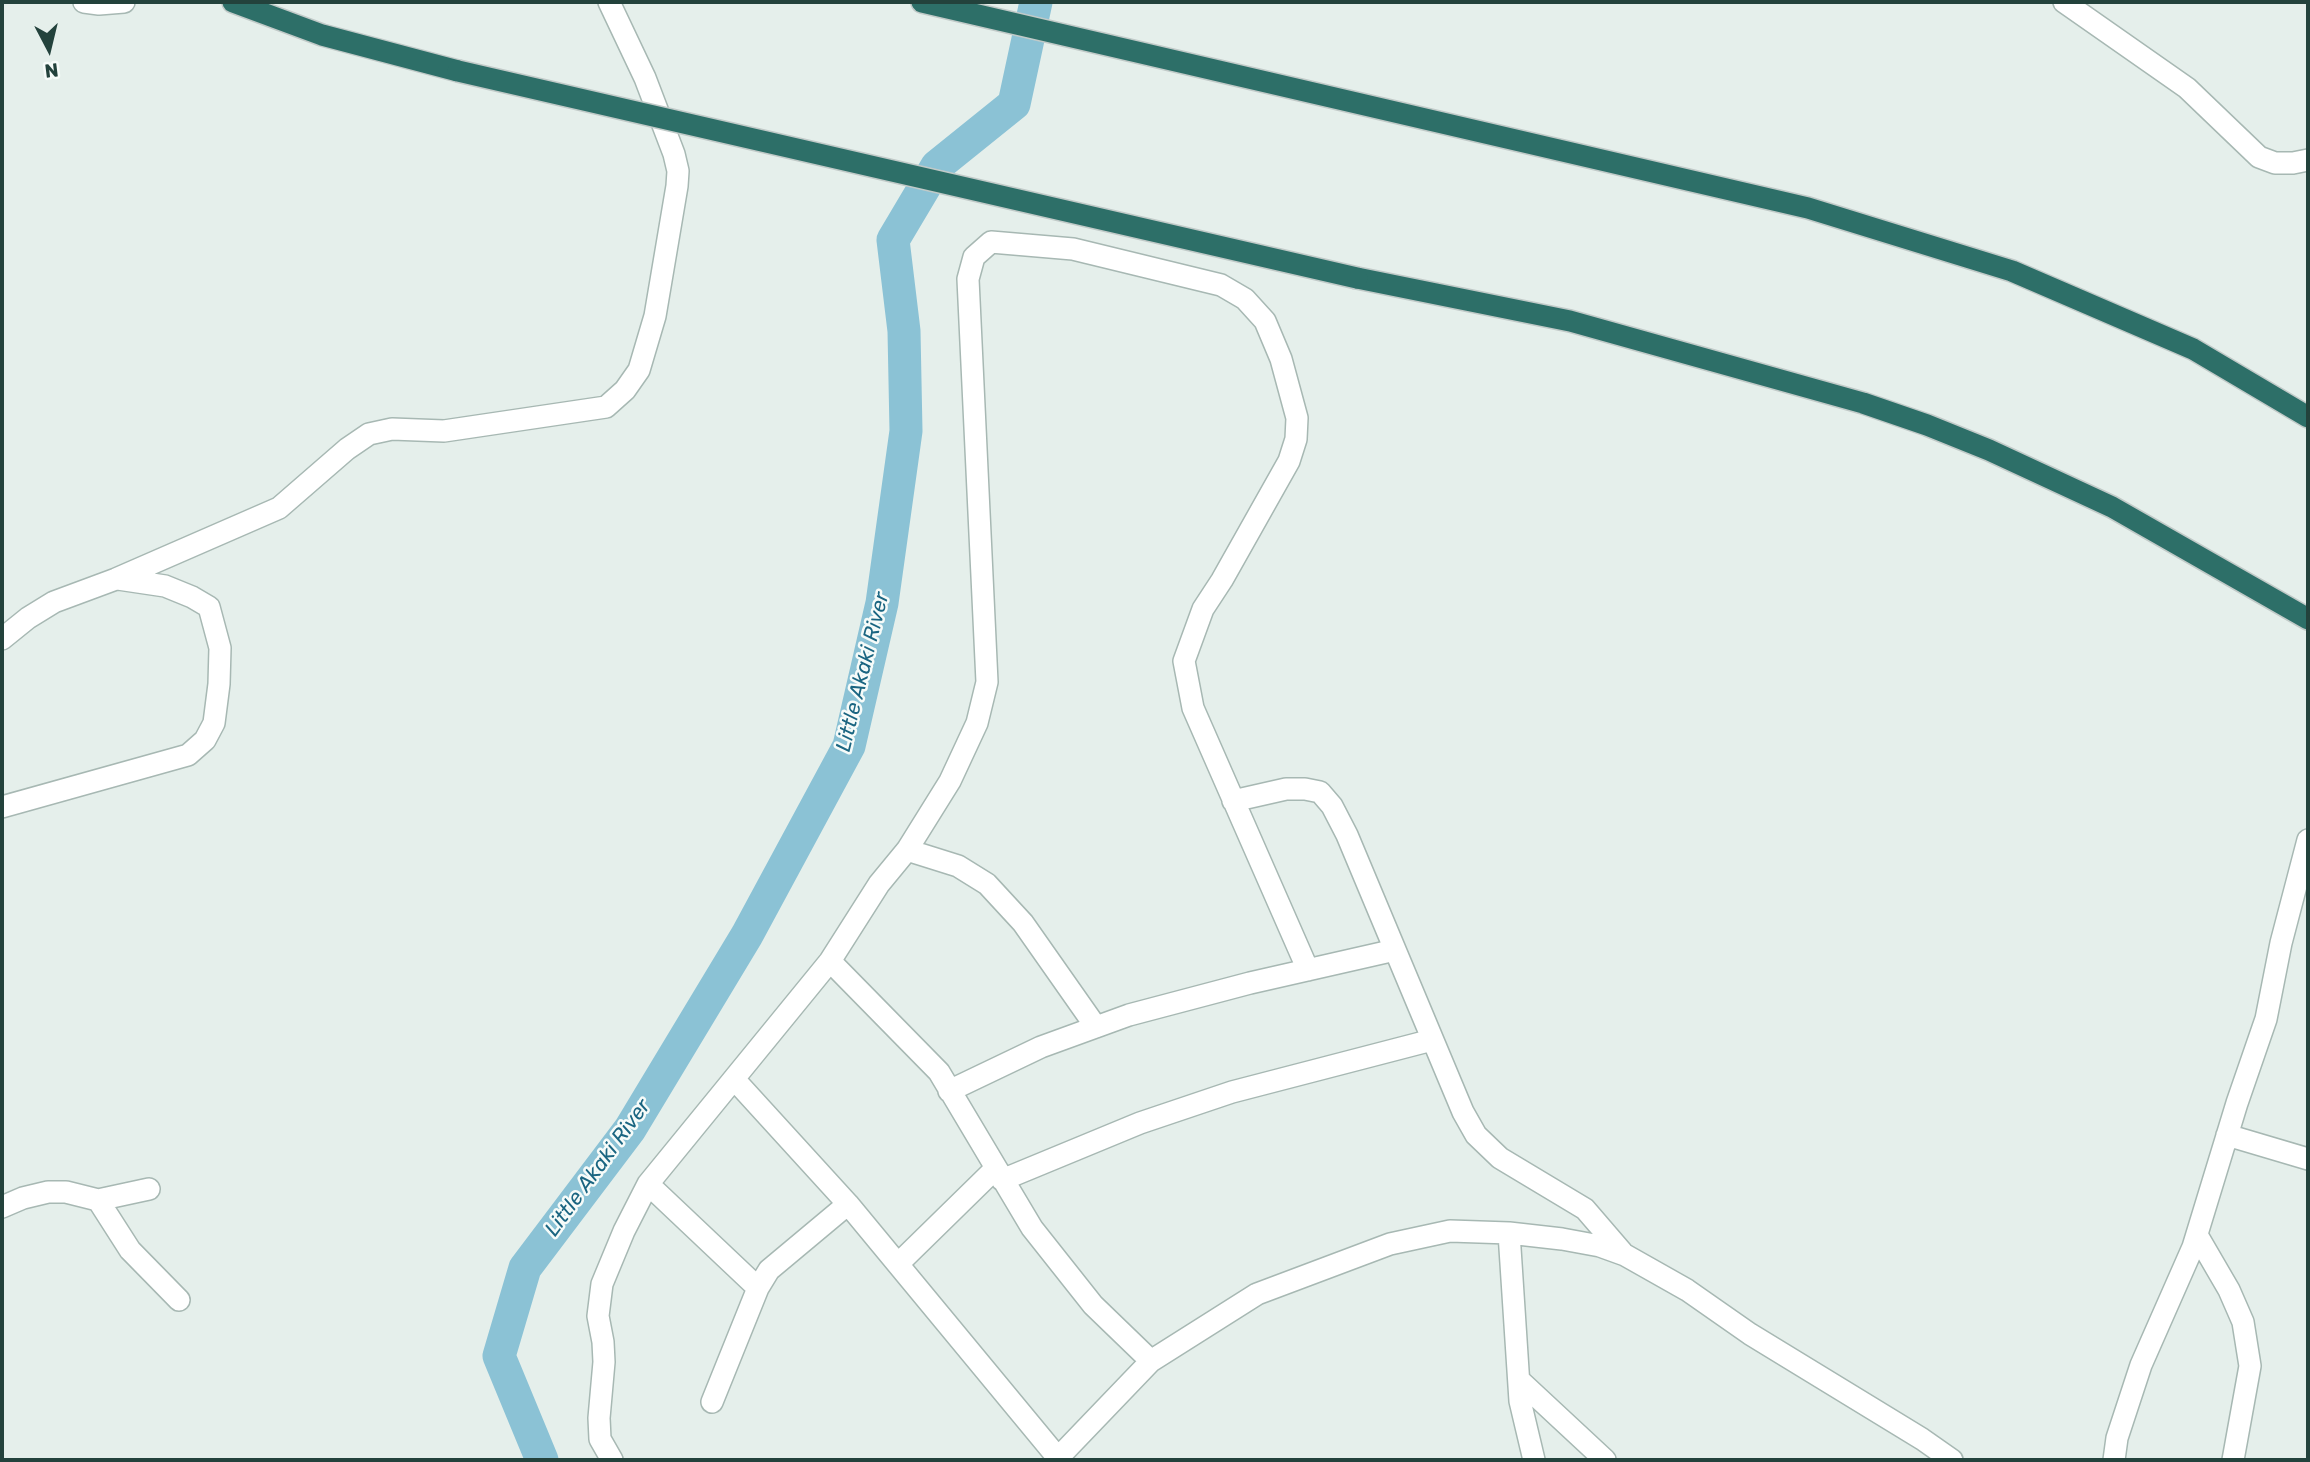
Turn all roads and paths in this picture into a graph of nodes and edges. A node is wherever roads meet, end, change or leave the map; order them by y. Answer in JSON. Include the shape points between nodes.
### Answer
{"nodes":[{"id":1,"x":84,"y":2,"type":"edge"},
{"id":2,"x":124,"y":2,"type":"edge"},
{"id":3,"x":233,"y":2,"type":"edge"},
{"id":4,"x":609,"y":2,"type":"edge"},
{"id":5,"x":922,"y":2,"type":"edge"},
{"id":6,"x":2064,"y":2,"type":"edge"},
{"id":7,"x":2308,"y":160,"type":"edge"},
{"id":8,"x":2308,"y":416,"type":"edge"},
{"id":9,"x":116,"y":579,"type":"junction"},
{"id":10,"x":2308,"y":619,"type":"edge"},
{"id":11,"x":2,"y":639,"type":"edge"},
{"id":12,"x":1233,"y":801,"type":"junction"},
{"id":13,"x":2,"y":807,"type":"edge"},
{"id":14,"x":2308,"y":840,"type":"edge"},
{"id":15,"x":907,"y":850,"type":"junction"},
{"id":16,"x":1395,"y":950,"type":"junction"},
{"id":17,"x":830,"y":961,"type":"junction"},
{"id":18,"x":1308,"y":970,"type":"junction"},
{"id":19,"x":1096,"y":1027,"type":"junction"},
{"id":20,"x":1433,"y":1040,"type":"junction"},
{"id":21,"x":734,"y":1079,"type":"junction"},
{"id":22,"x":949,"y":1091,"type":"junction"},
{"id":23,"x":2227,"y":1135,"type":"junction"},
{"id":24,"x":2308,"y":1158,"type":"edge"},
{"id":25,"x":999,"y":1174,"type":"junction"},
{"id":26,"x":648,"y":1184,"type":"junction"},
{"id":27,"x":149,"y":1189,"type":"dead end"},
{"id":28,"x":98,"y":1200,"type":"junction"},
{"id":29,"x":848,"y":1204,"type":"junction"},
{"id":30,"x":2,"y":1207,"type":"edge"},
{"id":31,"x":1509,"y":1233,"type":"junction"},
{"id":32,"x":2197,"y":1235,"type":"junction"},
{"id":33,"x":1625,"y":1255,"type":"junction"},
{"id":34,"x":898,"y":1264,"type":"junction"},
{"id":35,"x":758,"y":1288,"type":"junction"},
{"id":36,"x":179,"y":1300,"type":"dead end"},
{"id":37,"x":1151,"y":1361,"type":"junction"},
{"id":38,"x":1519,"y":1380,"type":"junction"},
{"id":39,"x":712,"y":1402,"type":"dead end"},
{"id":40,"x":1057,"y":1459,"type":"edge"},
{"id":41,"x":612,"y":1460,"type":"edge"},
{"id":42,"x":1534,"y":1460,"type":"edge"},
{"id":43,"x":1605,"y":1460,"type":"edge"},
{"id":44,"x":1952,"y":1460,"type":"edge"},
{"id":45,"x":2114,"y":1460,"type":"edge"},
{"id":46,"x":2234,"y":1460,"type":"edge"}],
"edges":[{"from":1,"to":2,"type":"street"},
{"from":3,"to":10,"type":"highway","bridge":true,"via":[[322,35],[458,71],[1357,278],[1570,321],[1863,403],[1989,450],[2112,507]]},
{"from":4,"to":9,"type":"street","via":[[645,78],[678,171],[655,316],[639,370],[625,390],[606,407],[444,431],[392,429],[369,434],[279,508]]},
{"from":5,"to":8,"type":"highway","via":[[1808,208],[2012,271],[2193,349]]},
{"from":6,"to":7,"type":"street","via":[[2187,88],[2259,157],[2275,163]]},
{"from":9,"to":11,"type":"street","via":[[54,601]]},
{"from":9,"to":13,"type":"street","via":[[165,586],[209,607],[220,648],[214,723],[205,740],[188,755]]},
{"from":12,"to":15,"type":"street","via":[[1193,708],[1184,661],[1202,609],[1289,461],[1296,439],[1297,418],[1265,321],[1245,299],[1221,285],[1073,249],[991,242],[974,257],[968,279],[987,682],[977,723],[950,781]]},
{"from":12,"to":16,"type":"street","via":[[1286,789],[1320,792],[1348,835]]},
{"from":12,"to":18,"type":"street"},
{"from":14,"to":23,"type":"street","via":[[2266,1019]]},
{"from":15,"to":17,"type":"street","via":[[879,884]]},
{"from":15,"to":19,"type":"street","via":[[958,866],[987,884],[1023,923]]},
{"from":16,"to":18,"type":"street"},
{"from":16,"to":20,"type":"street"},
{"from":17,"to":21,"type":"street"},
{"from":17,"to":22,"type":"street","via":[[939,1072]]},
{"from":18,"to":19,"type":"street"},
{"from":19,"to":22,"type":"street","via":[[1041,1047]]},
{"from":20,"to":25,"type":"street","via":[[1232,1092]]},
{"from":20,"to":33,"type":"street","via":[[1476,1135],[1500,1158],[1585,1209]]},
{"from":21,"to":26,"type":"street"},
{"from":21,"to":29,"type":"street"},
{"from":22,"to":25,"type":"street"},
{"from":23,"to":24,"type":"street"},
{"from":23,"to":32,"type":"street"},
{"from":25,"to":34,"type":"street"},
{"from":25,"to":37,"type":"street","via":[[1031,1228],[1093,1306]]},
{"from":26,"to":35,"type":"street"},
{"from":26,"to":41,"type":"street","via":[[602,1284],[597,1316],[604,1362],[600,1439]]},
{"from":27,"to":28,"type":"street"},
{"from":28,"to":30,"type":"street","via":[[48,1192]]},
{"from":28,"to":36,"type":"street","via":[[130,1250]]},
{"from":29,"to":34,"type":"street"},
{"from":29,"to":35,"type":"street","via":[[769,1270]]},
{"from":31,"to":33,"type":"street","via":[[1600,1246]]},
{"from":31,"to":37,"type":"street","via":[[1450,1231],[1391,1244],[1257,1294]]},
{"from":31,"to":38,"type":"street"},
{"from":32,"to":45,"type":"street","via":[[2141,1365]]},
{"from":32,"to":46,"type":"street","via":[[2244,1322],[2250,1366]]},
{"from":33,"to":44,"type":"street"},
{"from":34,"to":40,"type":"street"},
{"from":35,"to":39,"type":"street"},
{"from":37,"to":40,"type":"street"},
{"from":38,"to":42,"type":"street"},
{"from":38,"to":43,"type":"street"}]}
